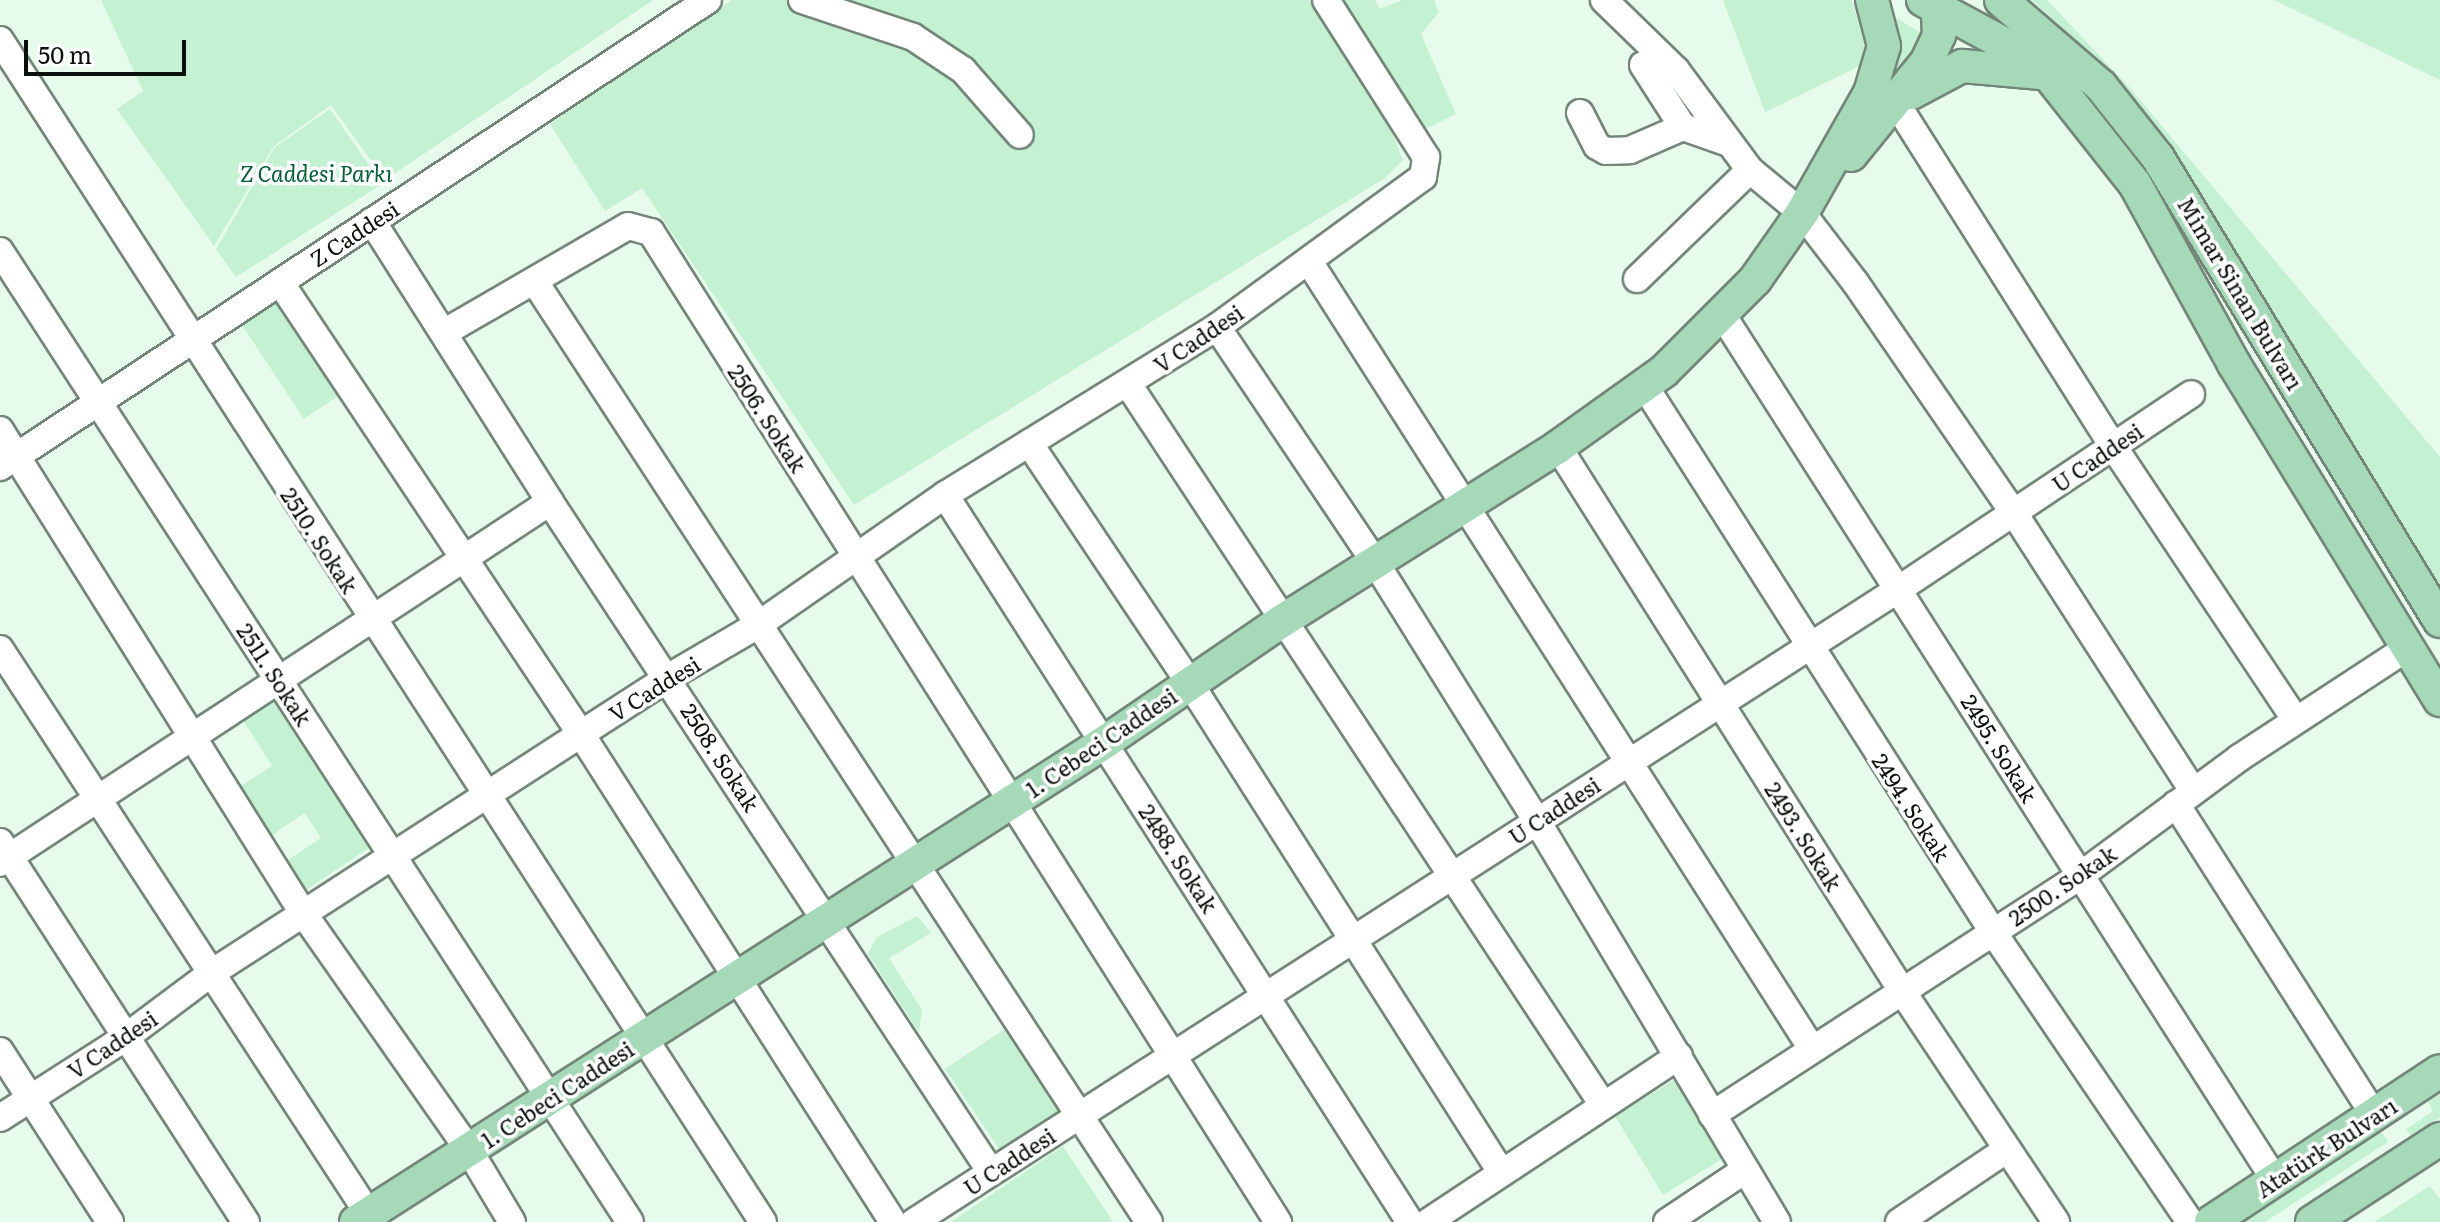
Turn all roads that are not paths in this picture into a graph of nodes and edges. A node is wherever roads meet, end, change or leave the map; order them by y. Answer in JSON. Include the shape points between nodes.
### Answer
{"nodes":[{"id":1,"x":708,"y":0,"type":"edge"},
{"id":2,"x":802,"y":0,"type":"edge"},
{"id":3,"x":1326,"y":0,"type":"edge"},
{"id":4,"x":1604,"y":0,"type":"edge"},
{"id":5,"x":1872,"y":0,"type":"edge"},
{"id":6,"x":2001,"y":0,"type":"edge"},
{"id":7,"x":1933,"y":3,"type":"edge"},
{"id":8,"x":0,"y":40,"type":"edge"},
{"id":9,"x":1643,"y":65,"type":"dead end"},
{"id":10,"x":2048,"y":74,"type":"junction"},
{"id":11,"x":1896,"y":103,"type":"junction"},
{"id":12,"x":1580,"y":113,"type":"dead end"},
{"id":13,"x":1683,"y":127,"type":"junction"},
{"id":14,"x":1020,"y":135,"type":"dead end"},
{"id":15,"x":1728,"y":142,"type":"junction"},
{"id":16,"x":1750,"y":170,"type":"junction"},
{"id":17,"x":1802,"y":213,"type":"junction"},
{"id":18,"x":372,"y":221,"type":"junction"},
{"id":19,"x":0,"y":251,"type":"edge"},
{"id":20,"x":1310,"y":263,"type":"junction"},
{"id":21,"x":1637,"y":279,"type":"dead end"},
{"id":22,"x":280,"y":282,"type":"junction"},
{"id":23,"x":535,"y":282,"type":"junction"},
{"id":24,"x":1723,"y":316,"type":"junction"},
{"id":25,"x":1217,"y":327,"type":"junction"},
{"id":26,"x":445,"y":332,"type":"junction"},
{"id":27,"x":191,"y":341,"type":"junction"},
{"id":28,"x":1128,"y":384,"type":"junction"},
{"id":29,"x":1644,"y":385,"type":"junction"},
{"id":30,"x":2191,"y":394,"type":"dead end"},
{"id":31,"x":101,"y":400,"type":"junction"},
{"id":32,"x":0,"y":430,"type":"edge"},
{"id":33,"x":1029,"y":443,"type":"junction"},
{"id":34,"x":2113,"y":446,"type":"junction"},
{"id":35,"x":1558,"y":447,"type":"junction"},
{"id":36,"x":9,"y":461,"type":"edge"},
{"id":37,"x":945,"y":495,"type":"junction"},
{"id":38,"x":550,"y":502,"type":"junction"},
{"id":39,"x":1465,"y":504,"type":"junction"},
{"id":40,"x":2014,"y":513,"type":"junction"},
{"id":41,"x":855,"y":554,"type":"junction"},
{"id":42,"x":464,"y":560,"type":"junction"},
{"id":43,"x":1375,"y":562,"type":"junction"},
{"id":44,"x":1899,"y":589,"type":"junction"},
{"id":45,"x":372,"y":619,"type":"junction"},
{"id":46,"x":1282,"y":621,"type":"junction"},
{"id":47,"x":2440,"y":621,"type":"edge"},
{"id":48,"x":758,"y":625,"type":"junction"},
{"id":49,"x":1810,"y":646,"type":"junction"},
{"id":50,"x":2407,"y":648,"type":"junction"},
{"id":51,"x":0,"y":649,"type":"edge"},
{"id":52,"x":669,"y":677,"type":"junction"},
{"id":53,"x":278,"y":680,"type":"junction"},
{"id":54,"x":1189,"y":682,"type":"junction"},
{"id":55,"x":2440,"y":700,"type":"edge"},
{"id":56,"x":1721,"y":703,"type":"junction"},
{"id":57,"x":2296,"y":720,"type":"junction"},
{"id":58,"x":190,"y":734,"type":"junction"},
{"id":59,"x":581,"y":734,"type":"junction"},
{"id":60,"x":1105,"y":742,"type":"junction"},
{"id":61,"x":1628,"y":762,"type":"junction"},
{"id":62,"x":485,"y":796,"type":"junction"},
{"id":63,"x":2184,"y":798,"type":"junction"},
{"id":64,"x":98,"y":799,"type":"junction"},
{"id":65,"x":1010,"y":803,"type":"junction"},
{"id":66,"x":1537,"y":821,"type":"junction"},
{"id":67,"x":3,"y":854,"type":"edge"},
{"id":68,"x":394,"y":855,"type":"junction"},
{"id":69,"x":913,"y":865,"type":"junction"},
{"id":70,"x":1454,"y":875,"type":"junction"},
{"id":71,"x":2081,"y":875,"type":"junction"},
{"id":72,"x":303,"y":913,"type":"junction"},
{"id":73,"x":827,"y":920,"type":"junction"},
{"id":74,"x":1993,"y":932,"type":"junction"},
{"id":75,"x":1353,"y":940,"type":"junction"},
{"id":76,"x":213,"y":972,"type":"junction"},
{"id":77,"x":734,"y":980,"type":"junction"},
{"id":78,"x":1902,"y":991,"type":"junction"},
{"id":79,"x":1267,"y":995,"type":"junction"},
{"id":80,"x":126,"y":1037,"type":"junction"},
{"id":81,"x":643,"y":1038,"type":"junction"},
{"id":82,"x":1812,"y":1049,"type":"junction"},
{"id":83,"x":0,"y":1051,"type":"edge"},
{"id":84,"x":1171,"y":1056,"type":"junction"},
{"id":85,"x":1679,"y":1056,"type":"junction"},
{"id":86,"x":2440,"y":1071,"type":"edge"},
{"id":87,"x":549,"y":1098,"type":"junction"},
{"id":88,"x":31,"y":1099,"type":"junction"},
{"id":89,"x":1603,"y":1105,"type":"junction"},
{"id":90,"x":1712,"y":1115,"type":"junction"},
{"id":91,"x":2374,"y":1115,"type":"junction"},
{"id":92,"x":1079,"y":1116,"type":"junction"},
{"id":93,"x":0,"y":1118,"type":"edge"},
{"id":94,"x":469,"y":1150,"type":"junction"},
{"id":95,"x":2006,"y":1150,"type":"junction"},
{"id":96,"x":2436,"y":1150,"type":"edge"},
{"id":97,"x":1745,"y":1170,"type":"junction"},
{"id":98,"x":991,"y":1172,"type":"junction"},
{"id":99,"x":1501,"y":1172,"type":"junction"},
{"id":100,"x":2275,"y":1180,"type":"junction"},
{"id":101,"x":367,"y":1219,"type":"edge"},
{"id":102,"x":1670,"y":1221,"type":"edge"},
{"id":103,"x":110,"y":1222,"type":"edge"},
{"id":104,"x":246,"y":1222,"type":"edge"},
{"id":105,"x":512,"y":1222,"type":"edge"},
{"id":106,"x":630,"y":1222,"type":"edge"},
{"id":107,"x":763,"y":1222,"type":"edge"},
{"id":108,"x":893,"y":1222,"type":"edge"},
{"id":109,"x":914,"y":1222,"type":"edge"},
{"id":110,"x":1149,"y":1222,"type":"edge"},
{"id":111,"x":1278,"y":1222,"type":"edge"},
{"id":112,"x":1410,"y":1222,"type":"edge"},
{"id":113,"x":1428,"y":1222,"type":"edge"},
{"id":114,"x":1777,"y":1222,"type":"edge"},
{"id":115,"x":1899,"y":1222,"type":"edge"},
{"id":116,"x":2056,"y":1222,"type":"edge"},
{"id":117,"x":2190,"y":1222,"type":"edge"},
{"id":118,"x":2211,"y":1222,"type":"edge"},
{"id":119,"x":2312,"y":1222,"type":"edge"}],
"edges":[{"from":1,"to":18,"type":"street","name":"Z Caddesi"},
{"from":2,"to":14,"type":"street","via":[[913,37],[963,70]]},
{"from":3,"to":20,"type":"street","name":"V Caddesi","via":[[1426,157],[1423,177]]},
{"from":4,"to":15,"type":"street","via":[[1676,70]]},
{"from":5,"to":17,"type":"main road","via":[[1884,46],[1880,70]]},
{"from":6,"to":47,"type":"main road","name":"Mimar Sinan Bulvarı","via":[[2101,86],[2158,158]]},
{"from":7,"to":10,"type":"main road","name":"Mimar Sinan Bulvarı"},
{"from":7,"to":11,"type":"main road","via":[[1939,35]]},
{"from":8,"to":27,"type":"street","name":"2510. Sokak"},
{"from":9,"to":13,"type":"street"},
{"from":10,"to":11,"type":"main road","via":[[1962,66]]},
{"from":10,"to":50,"type":"main road","name":"Mimar Sinan Bulvarı","via":[[2135,184],[2234,364]]},
{"from":11,"to":17,"type":"main road"},
{"from":11,"to":34,"type":"street"},
{"from":12,"to":13,"type":"street","via":[[1597,146],[1619,152]]},
{"from":13,"to":15,"type":"street"},
{"from":15,"to":16,"type":"street"},
{"from":16,"to":17,"type":"street"},
{"from":16,"to":21,"type":"street"},
{"from":17,"to":24,"type":"main road","name":"1. Cebeci Caddesi"},
{"from":17,"to":40,"type":"street"},
{"from":18,"to":22,"type":"street","name":"Z Caddesi"},
{"from":18,"to":26,"type":"street","name":"2508. Sokak"},
{"from":19,"to":31,"type":"street","name":"2511. Sokak"},
{"from":20,"to":25,"type":"street","name":"V Caddesi"},
{"from":20,"to":39,"type":"street"},
{"from":22,"to":27,"type":"street","name":"Z Caddesi"},
{"from":22,"to":42,"type":"street"},
{"from":23,"to":26,"type":"street","name":"2506. Sokak"},
{"from":23,"to":41,"type":"street","name":"2506. Sokak","via":[[628,226],[651,232]]},
{"from":23,"to":48,"type":"street"},
{"from":24,"to":29,"type":"main road","name":"1. Cebeci Caddesi"},
{"from":24,"to":44,"type":"street","name":"2495. Sokak"},
{"from":25,"to":28,"type":"street","name":"V Caddesi"},
{"from":25,"to":43,"type":"street"},
{"from":26,"to":38,"type":"street","name":"2508. Sokak"},
{"from":27,"to":31,"type":"street","name":"Z Caddesi"},
{"from":27,"to":45,"type":"street","name":"2510. Sokak"},
{"from":28,"to":33,"type":"street","name":"V Caddesi"},
{"from":28,"to":46,"type":"street"},
{"from":29,"to":35,"type":"main road","name":"1. Cebeci Caddesi"},
{"from":29,"to":49,"type":"street","name":"2494. Sokak"},
{"from":30,"to":34,"type":"street","name":"U Caddesi"},
{"from":31,"to":36,"type":"street","name":"Z Caddesi"},
{"from":31,"to":53,"type":"street","name":"2511. Sokak"},
{"from":32,"to":36,"type":"street"},
{"from":33,"to":37,"type":"street","name":"V Caddesi"},
{"from":33,"to":54,"type":"street"},
{"from":34,"to":40,"type":"street","name":"U Caddesi"},
{"from":34,"to":57,"type":"street"},
{"from":35,"to":39,"type":"main road","name":"1. Cebeci Caddesi"},
{"from":35,"to":56,"type":"street","name":"2493. Sokak"},
{"from":36,"to":58,"type":"street"},
{"from":37,"to":41,"type":"street","name":"V Caddesi"},
{"from":37,"to":60,"type":"street","name":"2488. Sokak"},
{"from":38,"to":42,"type":"street"},
{"from":38,"to":52,"type":"street","name":"2508. Sokak"},
{"from":39,"to":43,"type":"main road","name":"1. Cebeci Caddesi"},
{"from":39,"to":61,"type":"street"},
{"from":40,"to":44,"type":"street","name":"U Caddesi"},
{"from":40,"to":63,"type":"street"},
{"from":41,"to":48,"type":"street","name":"V Caddesi"},
{"from":41,"to":65,"type":"street","name":"2506. Sokak"},
{"from":42,"to":45,"type":"street"},
{"from":42,"to":59,"type":"street"},
{"from":43,"to":46,"type":"main road","name":"1. Cebeci Caddesi"},
{"from":43,"to":66,"type":"street"},
{"from":44,"to":49,"type":"street","name":"U Caddesi"},
{"from":44,"to":71,"type":"street","name":"2495. Sokak"},
{"from":45,"to":53,"type":"street"},
{"from":45,"to":62,"type":"street","name":"2510. Sokak"},
{"from":46,"to":54,"type":"main road","name":"1. Cebeci Caddesi"},
{"from":46,"to":70,"type":"street"},
{"from":48,"to":52,"type":"street","name":"V Caddesi"},
{"from":48,"to":69,"type":"street"},
{"from":49,"to":56,"type":"street","name":"U Caddesi"},
{"from":49,"to":74,"type":"street","name":"2494. Sokak"},
{"from":50,"to":55,"type":"main road","name":"Mimar Sinan Bulvarı"},
{"from":50,"to":57,"type":"street","name":"2500. Sokak"},
{"from":51,"to":64,"type":"street"},
{"from":52,"to":59,"type":"street","name":"V Caddesi"},
{"from":52,"to":73,"type":"street","name":"2508. Sokak"},
{"from":53,"to":58,"type":"street"},
{"from":53,"to":68,"type":"street","name":"2511. Sokak"},
{"from":54,"to":60,"type":"main road","name":"1. Cebeci Caddesi"},
{"from":54,"to":75,"type":"street"},
{"from":56,"to":61,"type":"street","name":"U Caddesi"},
{"from":56,"to":78,"type":"street","name":"2493. Sokak"},
{"from":57,"to":63,"type":"street","name":"2500. Sokak"},
{"from":58,"to":64,"type":"street"},
{"from":58,"to":72,"type":"street"},
{"from":59,"to":62,"type":"street","name":"V Caddesi"},
{"from":59,"to":77,"type":"street"},
{"from":60,"to":65,"type":"main road","name":"1. Cebeci Caddesi"},
{"from":60,"to":79,"type":"street","name":"2488. Sokak"},
{"from":61,"to":66,"type":"street","name":"U Caddesi"},
{"from":61,"to":82,"type":"street"},
{"from":62,"to":68,"type":"street","name":"V Caddesi"},
{"from":62,"to":81,"type":"street","name":"2510. Sokak"},
{"from":63,"to":71,"type":"street","name":"2500. Sokak"},
{"from":63,"to":91,"type":"street"},
{"from":64,"to":67,"type":"street"},
{"from":64,"to":76,"type":"street"},
{"from":65,"to":69,"type":"main road","name":"1. Cebeci Caddesi"},
{"from":65,"to":84,"type":"street","name":"2506. Sokak"},
{"from":66,"to":70,"type":"street","name":"U Caddesi"},
{"from":66,"to":85,"type":"street"},
{"from":67,"to":80,"type":"street"},
{"from":68,"to":72,"type":"street","name":"V Caddesi"},
{"from":68,"to":87,"type":"street","name":"2511. Sokak"},
{"from":69,"to":73,"type":"main road","name":"1. Cebeci Caddesi"},
{"from":69,"to":92,"type":"street"},
{"from":70,"to":75,"type":"street","name":"U Caddesi"},
{"from":70,"to":89,"type":"street"},
{"from":71,"to":74,"type":"street","name":"2500. Sokak"},
{"from":71,"to":100,"type":"street","name":"2495. Sokak"},
{"from":72,"to":76,"type":"street","name":"V Caddesi"},
{"from":72,"to":94,"type":"street"},
{"from":73,"to":77,"type":"main road","name":"1. Cebeci Caddesi"},
{"from":73,"to":98,"type":"street","name":"2508. Sokak"},
{"from":74,"to":78,"type":"street","name":"2500. Sokak"},
{"from":74,"to":117,"type":"street","name":"2494. Sokak"},
{"from":75,"to":79,"type":"street","name":"U Caddesi"},
{"from":75,"to":99,"type":"street"},
{"from":76,"to":80,"type":"street","name":"V Caddesi"},
{"from":76,"to":101,"type":"street"},
{"from":77,"to":81,"type":"main road","name":"1. Cebeci Caddesi"},
{"from":77,"to":108,"type":"street"},
{"from":78,"to":82,"type":"street","name":"2500. Sokak"},
{"from":78,"to":95,"type":"street","name":"2493. Sokak"},
{"from":79,"to":84,"type":"street","name":"U Caddesi"},
{"from":79,"to":112,"type":"street","name":"2488. Sokak"},
{"from":80,"to":88,"type":"street","name":"V Caddesi"},
{"from":80,"to":104,"type":"street"},
{"from":81,"to":87,"type":"main road","name":"1. Cebeci Caddesi"},
{"from":81,"to":107,"type":"street","name":"2510. Sokak"},
{"from":82,"to":90,"type":"street","name":"2500. Sokak"},
{"from":83,"to":88,"type":"street"},
{"from":84,"to":92,"type":"street","name":"U Caddesi"},
{"from":84,"to":111,"type":"street","name":"2506. Sokak"},
{"from":85,"to":89,"type":"street"},
{"from":85,"to":90,"type":"street"},
{"from":86,"to":91,"type":"main road","name":"Atatürk Bulvarı"},
{"from":87,"to":94,"type":"main road","name":"1. Cebeci Caddesi"},
{"from":87,"to":106,"type":"street","name":"2511. Sokak"},
{"from":88,"to":93,"type":"street","name":"V Caddesi"},
{"from":88,"to":103,"type":"street"},
{"from":89,"to":99,"type":"street"},
{"from":90,"to":97,"type":"street"},
{"from":91,"to":100,"type":"main road","name":"Atatürk Bulvarı"},
{"from":92,"to":98,"type":"street","name":"U Caddesi"},
{"from":92,"to":110,"type":"street"},
{"from":94,"to":101,"type":"main road","name":"1. Cebeci Caddesi"},
{"from":94,"to":105,"type":"street"},
{"from":95,"to":115,"type":"street"},
{"from":95,"to":116,"type":"street","name":"2493. Sokak"},
{"from":96,"to":119,"type":"main road"},
{"from":97,"to":102,"type":"street"},
{"from":97,"to":114,"type":"street"},
{"from":98,"to":109,"type":"street","name":"U Caddesi"},
{"from":99,"to":113,"type":"street"},
{"from":100,"to":118,"type":"main road","name":"Atatürk Bulvarı"}]}
